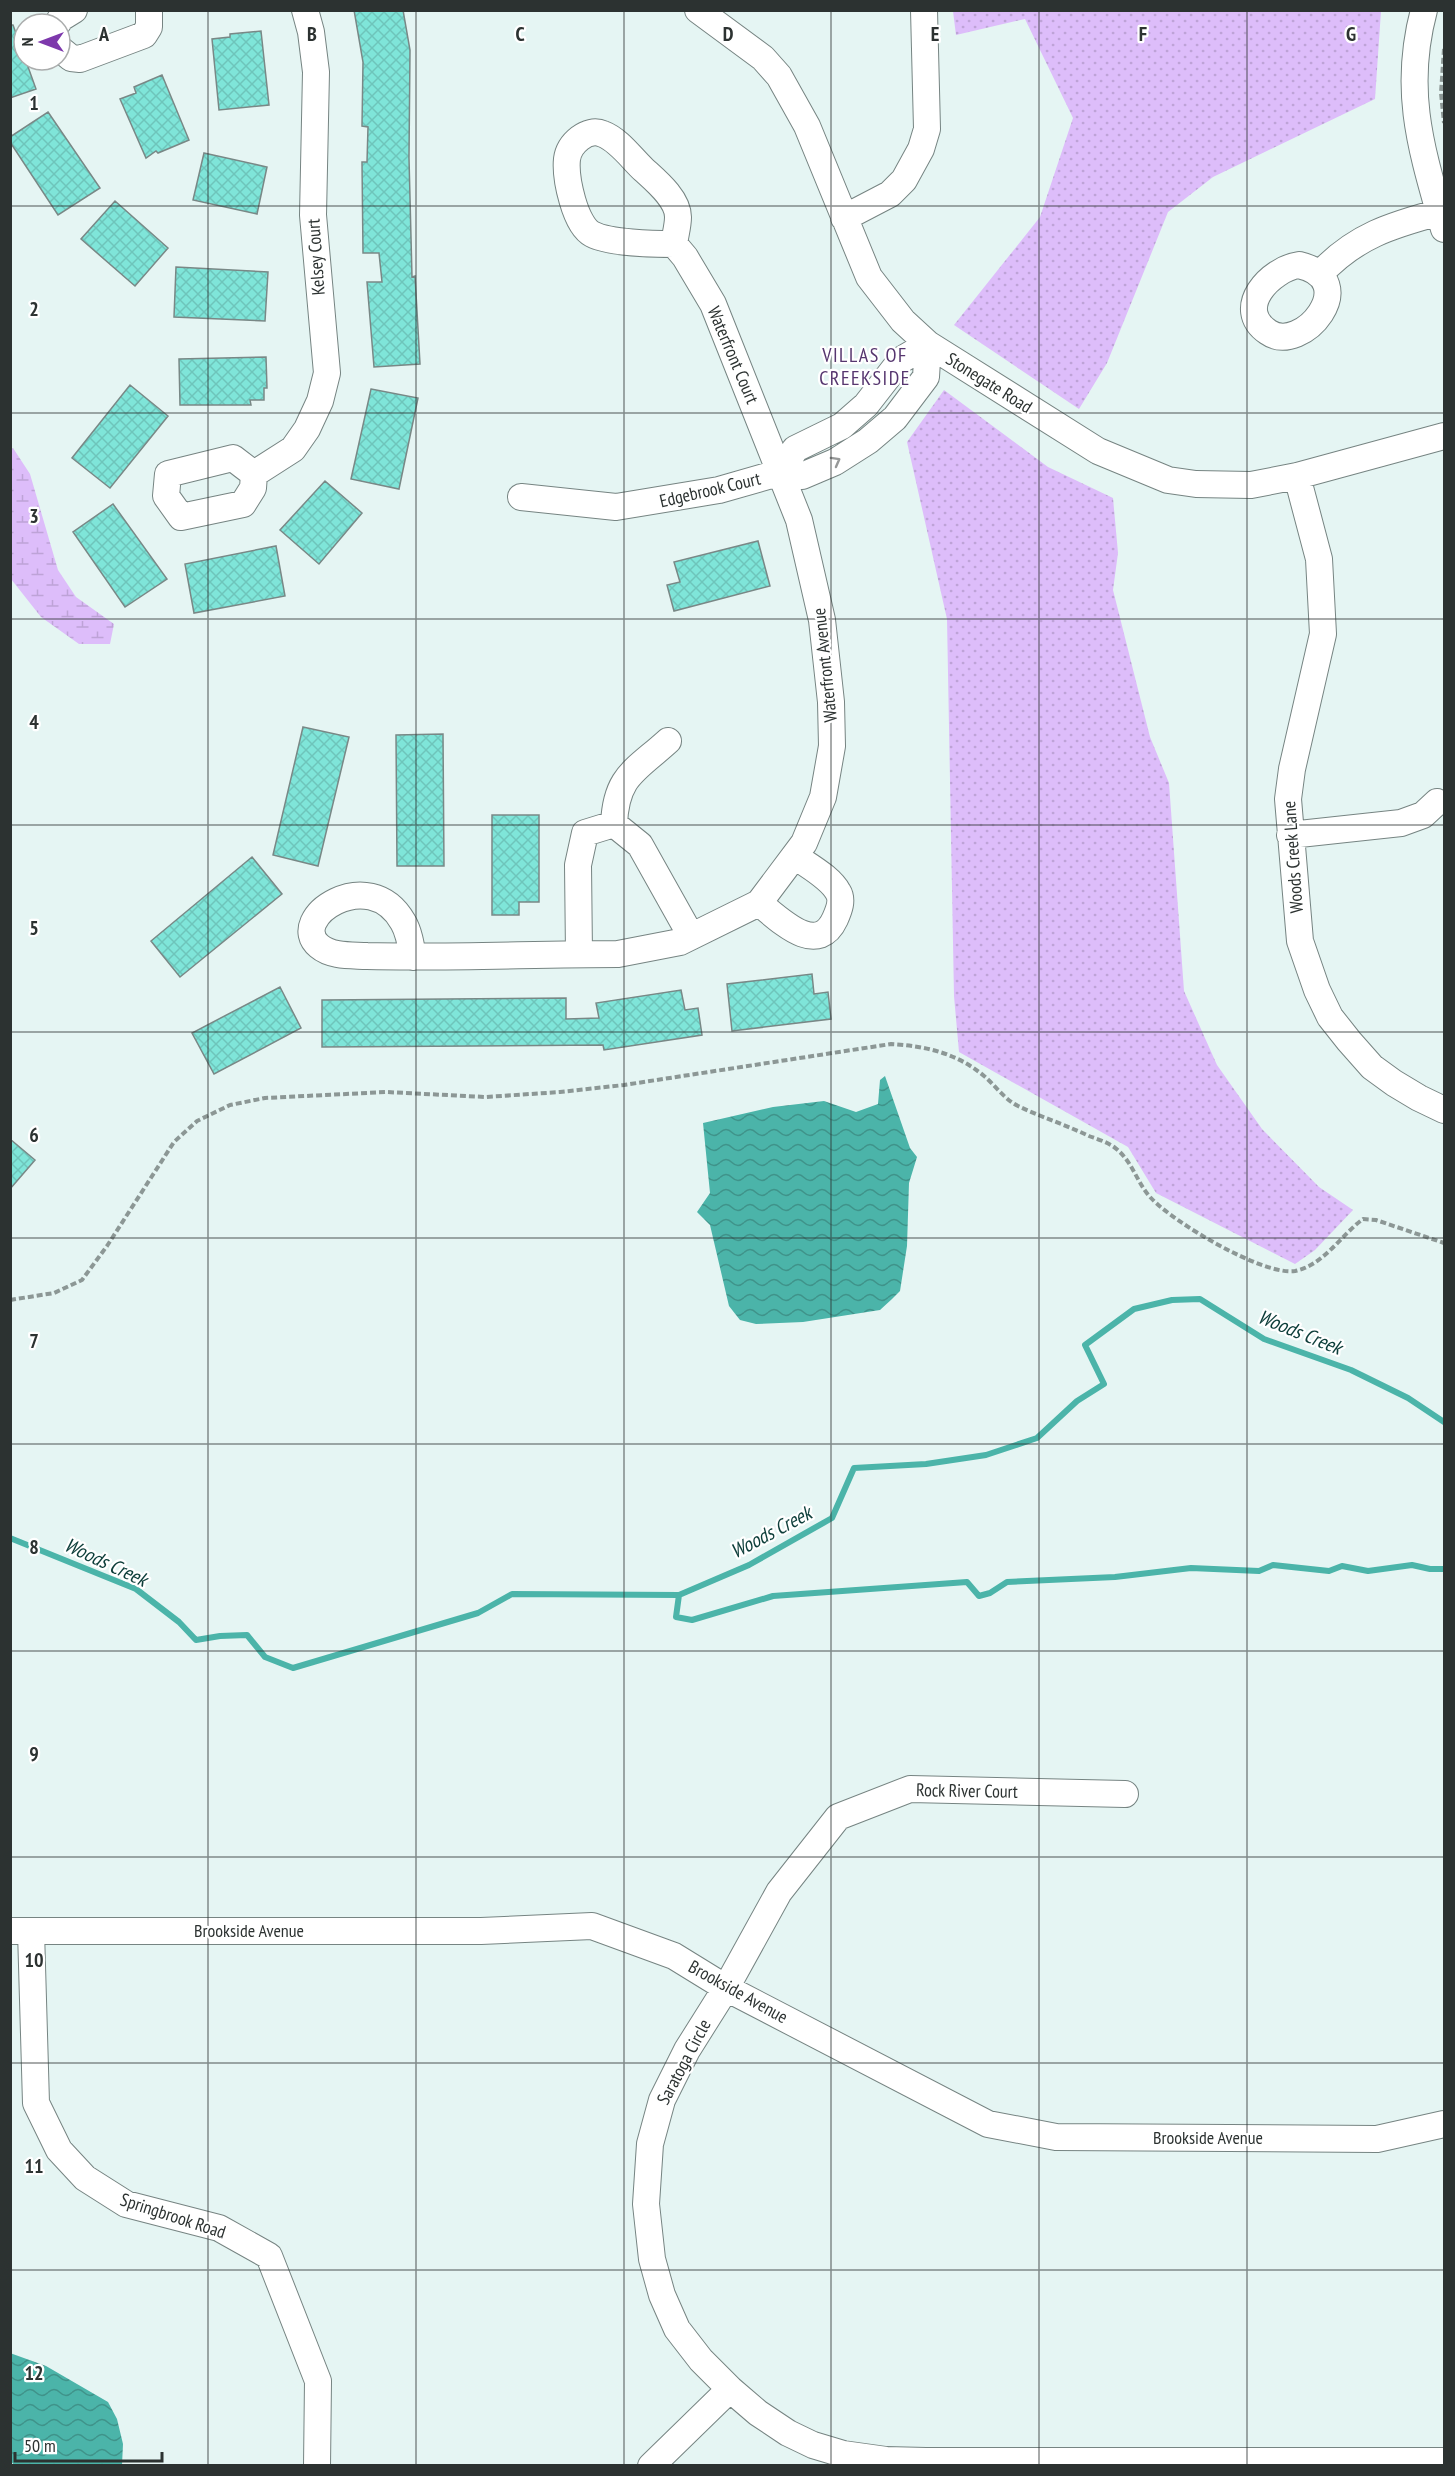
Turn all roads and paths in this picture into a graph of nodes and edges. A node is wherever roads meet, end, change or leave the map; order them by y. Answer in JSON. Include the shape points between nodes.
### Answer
{"nodes":[{"id":1,"x":149,"y":10,"type":"edge"},
{"id":2,"x":305,"y":10,"type":"edge"},
{"id":3,"x":698,"y":10,"type":"edge"},
{"id":4,"x":924,"y":10,"type":"edge"},
{"id":5,"x":1424,"y":10,"type":"edge"},
{"id":6,"x":1444,"y":49,"type":"edge"},
{"id":7,"x":72,"y":58,"type":"edge"},
{"id":8,"x":1444,"y":123,"type":"edge"},
{"id":9,"x":844,"y":218,"type":"junction"},
{"id":10,"x":1442,"y":221,"type":"edge"},
{"id":11,"x":674,"y":244,"type":"junction"},
{"id":12,"x":1320,"y":274,"type":"dead end"},
{"id":13,"x":928,"y":344,"type":"junction"},
{"id":14,"x":1444,"y":436,"type":"edge"},
{"id":15,"x":782,"y":472,"type":"junction"},
{"id":16,"x":254,"y":474,"type":"dead end"},
{"id":17,"x":1297,"y":476,"type":"junction"},
{"id":18,"x":521,"y":498,"type":"dead end"},
{"id":19,"x":668,"y":741,"type":"dead end"},
{"id":20,"x":1437,"y":802,"type":"dead end"},
{"id":21,"x":614,"y":824,"type":"junction"},
{"id":22,"x":1290,"y":835,"type":"junction"},
{"id":23,"x":795,"y":856,"type":"junction"},
{"id":24,"x":759,"y":903,"type":"junction"},
{"id":25,"x":691,"y":936,"type":"junction"},
{"id":26,"x":579,"y":954,"type":"junction"},
{"id":27,"x":413,"y":957,"type":"dead end"},
{"id":28,"x":1444,"y":1110,"type":"edge"},
{"id":29,"x":1444,"y":1243,"type":"edge"},
{"id":30,"x":10,"y":1300,"type":"edge"},
{"id":31,"x":1125,"y":1794,"type":"dead end"},
{"id":32,"x":21,"y":1931,"type":"edge"},
{"id":33,"x":726,"y":1988,"type":"junction"},
{"id":34,"x":1444,"y":2124,"type":"edge"},
{"id":35,"x":730,"y":2389,"type":"junction"},
{"id":36,"x":1444,"y":2462,"type":"edge"},
{"id":37,"x":317,"y":2466,"type":"edge"},
{"id":38,"x":651,"y":2466,"type":"edge"}],
"edges":[{"from":1,"to":7,"type":"street","via":[[149,27],[144,36],[80,59]]},
{"from":2,"to":16,"type":"street","name":"Kelsey Court","via":[[316,72],[312,215],[327,373],[320,401],[293,449]]},
{"from":3,"to":9,"type":"street","name":"Stonegate Road","via":[[763,58],[779,76],[807,126]]},
{"from":4,"to":9,"type":"street","via":[[927,129],[921,149],[904,180],[890,194]]},
{"from":5,"to":10,"type":"street","via":[[1413,63],[1415,119]]},
{"from":6,"to":8,"type":"path"},
{"from":9,"to":13,"type":"street","name":"Stonegate Road","via":[[869,277],[897,314]]},
{"from":10,"to":12,"type":"street","via":[[1393,225],[1370,234]]},
{"from":11,"to":11,"type":"street","via":[[678,216],[673,202],[658,184],[603,134],[592,132],[582,136],[567,157],[567,164],[578,220],[584,228],[603,237]]},
{"from":11,"to":15,"type":"street","name":"Waterfront Court","via":[[712,304]]},
{"from":13,"to":15,"type":"street","name":"Edgebrook Court","via":[[926,377],[886,426],[835,462],[802,476]]},
{"from":13,"to":17,"type":"street","name":"Stonegate Road","via":[[1098,452],[1168,480],[1251,485]]},
{"from":14,"to":17,"type":"street","name":"Stonegate Road"},
{"from":15,"to":18,"type":"street","name":"Edgebrook Court","via":[[719,490],[637,505],[616,507]]},
{"from":15,"to":23,"type":"street","name":"Waterfront Avenue","via":[[813,577],[831,702],[832,746],[823,797]]},
{"from":17,"to":22,"type":"street","name":"Woods Creek Lane","via":[[1319,559],[1323,634],[1292,769],[1288,800]]},
{"from":19,"to":21,"type":"street","via":[[624,781],[615,804]]},
{"from":20,"to":22,"type":"street","via":[[1423,815],[1401,823]]},
{"from":21,"to":25,"type":"street","via":[[640,845]]},
{"from":21,"to":26,"type":"street","via":[[585,833],[578,865]]},
{"from":22,"to":28,"type":"street","name":"Woods Creek Lane","via":[[1300,941],[1330,1017],[1372,1066]]},
{"from":23,"to":24,"type":"street","name":"Waterfront Avenue"},
{"from":23,"to":24,"type":"street","via":[[833,884],[840,894],[834,922],[825,932],[811,936],[797,933]]},
{"from":24,"to":25,"type":"street","name":"Waterfront Avenue"},
{"from":25,"to":26,"type":"street","name":"Waterfront Avenue","via":[[650,949]]},
{"from":26,"to":27,"type":"street","name":"Waterfront Avenue"},
{"from":29,"to":30,"type":"path","via":[[1363,1219],[1315,1263],[1294,1271],[1269,1268],[1235,1254],[1162,1209],[1149,1197],[1128,1160],[1113,1146],[1012,1103],[983,1075],[957,1058],[934,1049],[891,1044],[560,1092],[486,1097],[386,1092],[265,1098],[230,1105],[197,1121],[174,1142],[82,1280],[54,1293]]},
{"from":31,"to":33,"type":"street","name":"Rock River Court","via":[[910,1789],[838,1817],[779,1892]]},
{"from":32,"to":33,"type":"street","name":"Brookside Avenue","via":[[481,1931],[592,1926],[674,1956]]},
{"from":32,"to":37,"type":"street","name":"Springbrook Road","via":[[36,2103],[59,2150],[85,2178],[126,2204],[219,2228],[268,2256],[318,2381]]},
{"from":33,"to":34,"type":"street","name":"Brookside Avenue","via":[[988,2124],[1044,2135],[1377,2139]]},
{"from":33,"to":35,"type":"street","name":"Saratoga Circle","via":[[687,2050],[662,2100],[650,2144],[646,2204],[652,2259],[677,2329],[700,2360]]},
{"from":35,"to":36,"type":"street","name":"Saratoga Circle","via":[[758,2413],[813,2445],[886,2460]]},
{"from":35,"to":38,"type":"street"}]}
